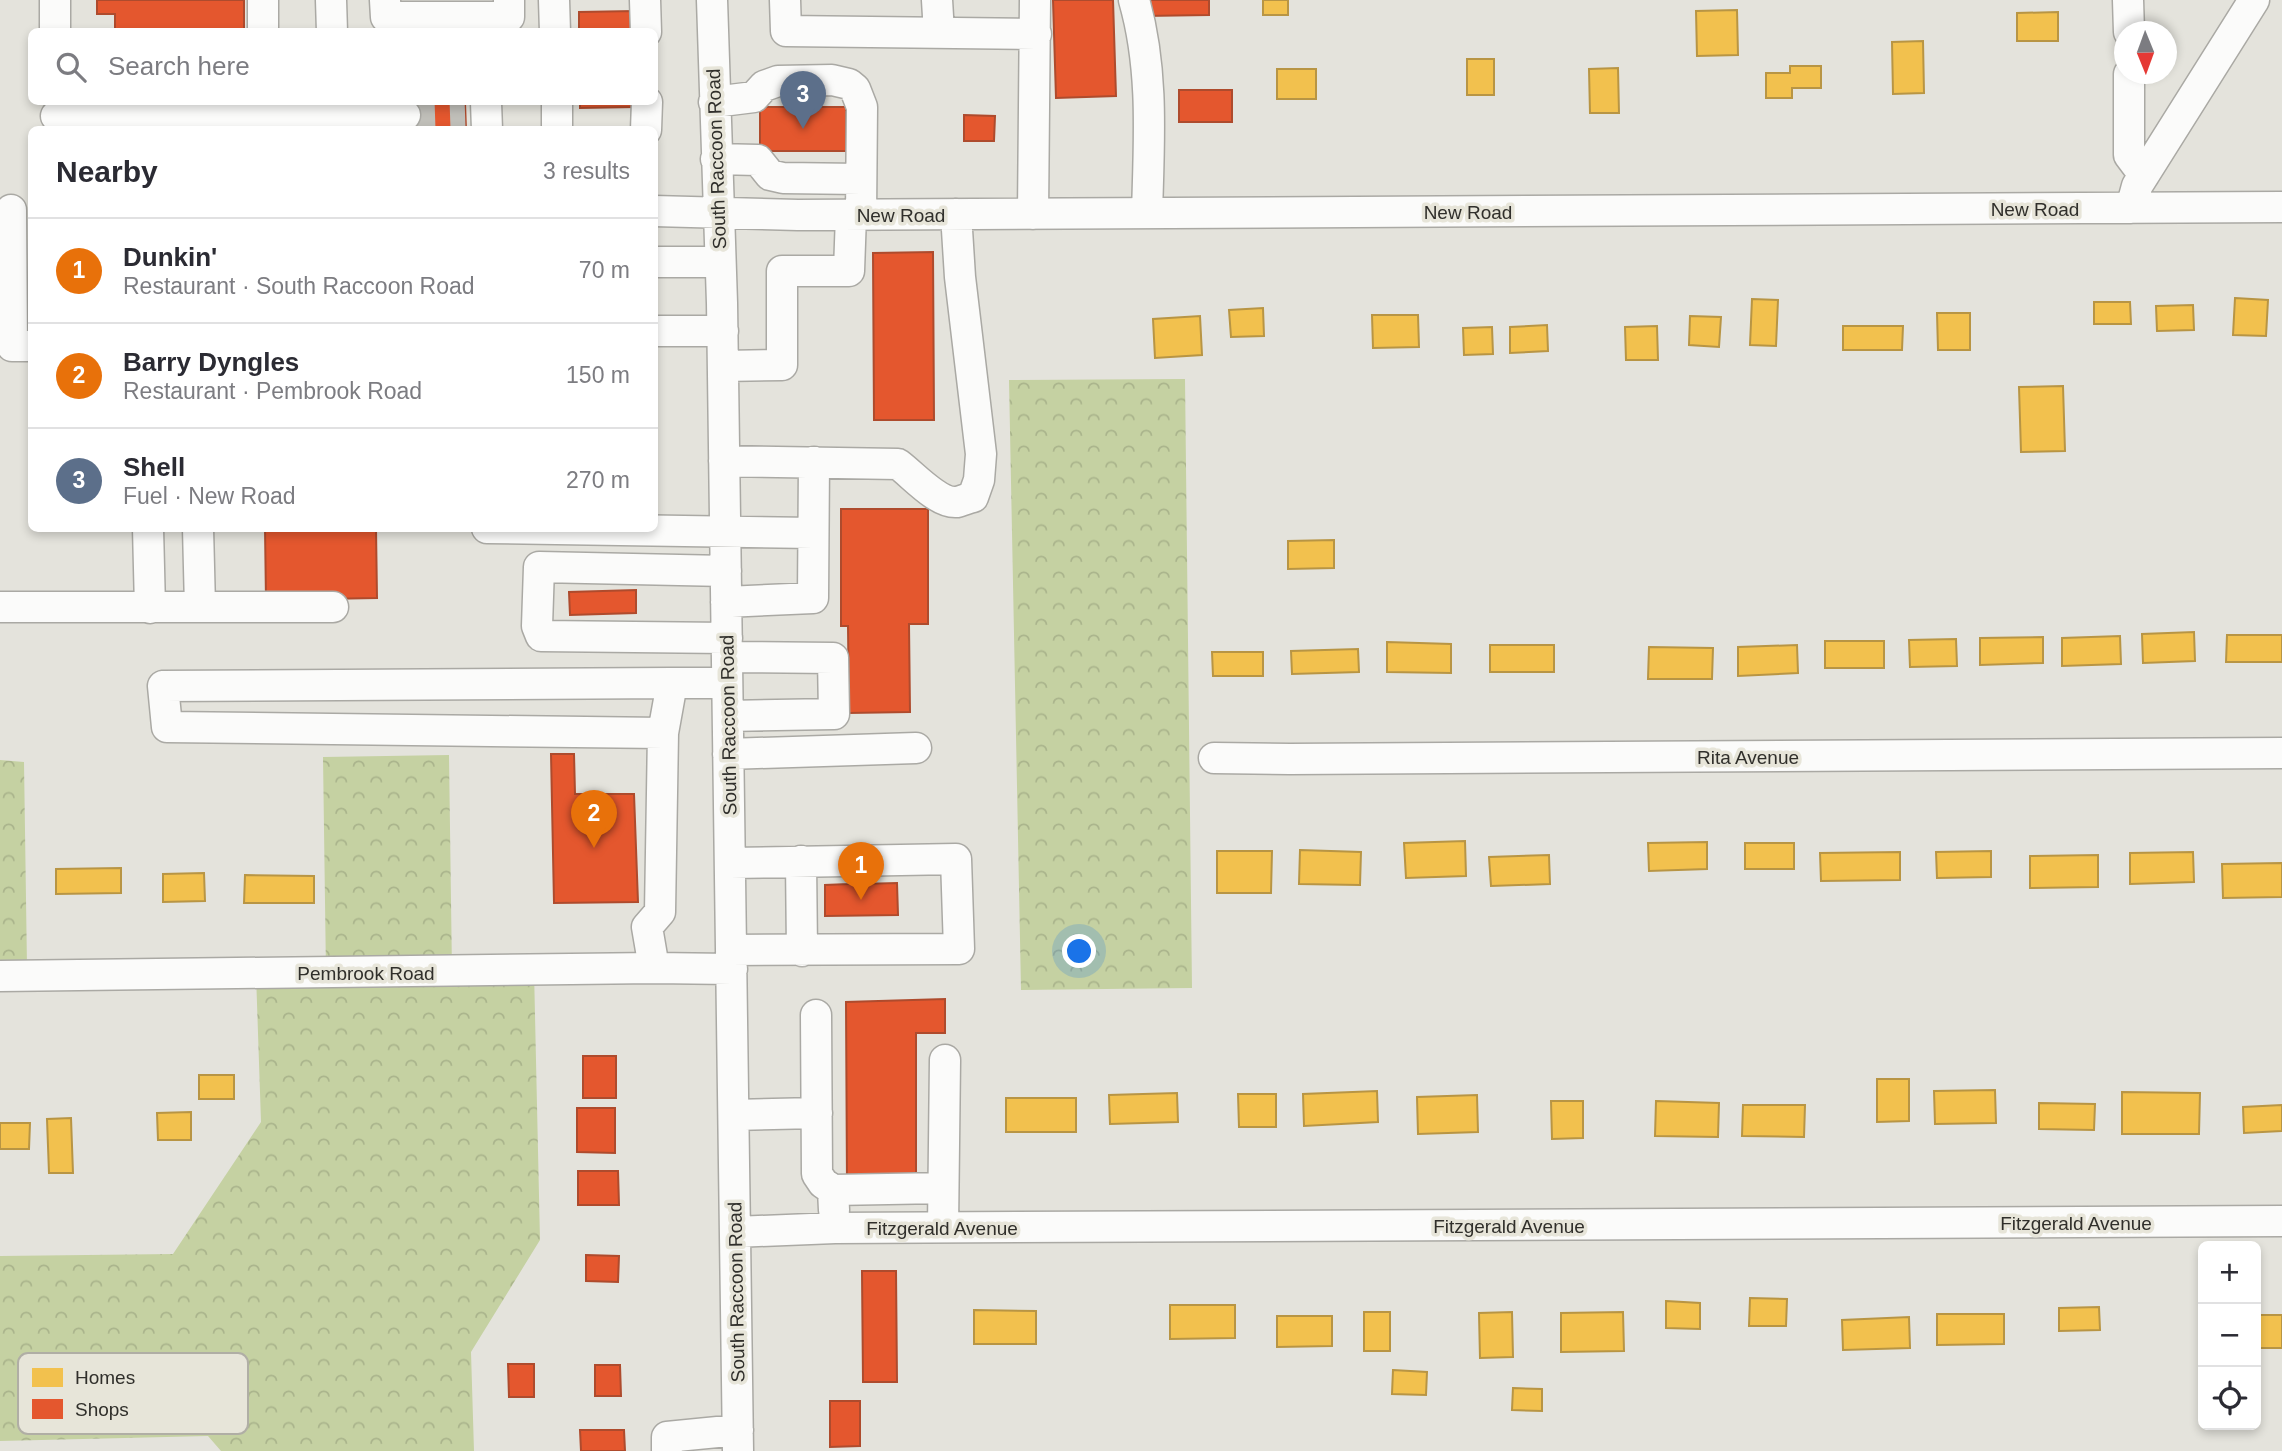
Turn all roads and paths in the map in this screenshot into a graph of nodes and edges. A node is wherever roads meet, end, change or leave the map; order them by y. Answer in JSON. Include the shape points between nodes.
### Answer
{"nodes":[{"id":1,"x":55,"y":0,"type":"edge"},
{"id":2,"x":263,"y":0,"type":"edge"},
{"id":3,"x":331,"y":0,"type":"edge"},
{"id":4,"x":386,"y":0,"type":"edge"},
{"id":5,"x":509,"y":0,"type":"edge"},
{"id":6,"x":554,"y":0,"type":"edge"},
{"id":7,"x":645,"y":0,"type":"edge"},
{"id":8,"x":712,"y":0,"type":"edge"},
{"id":9,"x":785,"y":0,"type":"edge"},
{"id":10,"x":937,"y":0,"type":"edge"},
{"id":11,"x":1035,"y":0,"type":"edge"},
{"id":12,"x":1134,"y":0,"type":"edge"},
{"id":13,"x":2128,"y":0,"type":"edge"},
{"id":14,"x":2254,"y":0,"type":"edge"},
{"id":15,"x":452,"y":9,"type":"edge"},
{"id":16,"x":2129,"y":21,"type":"edge"},
{"id":17,"x":484,"y":25,"type":"edge"},
{"id":18,"x":55,"y":28,"type":"edge"},
{"id":19,"x":263,"y":28,"type":"edge"},
{"id":20,"x":332,"y":28,"type":"edge"},
{"id":21,"x":555,"y":28,"type":"edge"},
{"id":22,"x":646,"y":28,"type":"edge"},
{"id":23,"x":939,"y":33,"type":"junction"},
{"id":24,"x":1036,"y":34,"type":"junction"},
{"id":25,"x":2129,"y":84,"type":"edge"},
{"id":26,"x":714,"y":102,"type":"junction"},
{"id":27,"x":557,"y":105,"type":"edge"},
{"id":28,"x":646,"y":105,"type":"edge"},
{"id":29,"x":334,"y":110,"type":"edge"},
{"id":30,"x":405,"y":115,"type":"tunnel mouth"},
{"id":31,"x":56,"y":116,"type":"edge"},
{"id":32,"x":263,"y":117,"type":"edge"},
{"id":33,"x":557,"y":126,"type":"edge"},
{"id":34,"x":646,"y":126,"type":"edge"},
{"id":35,"x":716,"y":159,"type":"junction"},
{"id":36,"x":2144,"y":175,"type":"junction"},
{"id":37,"x":861,"y":179,"type":"junction"},
{"id":38,"x":2282,"y":207,"type":"edge"},
{"id":39,"x":2131,"y":208,"type":"junction"},
{"id":40,"x":14,"y":210,"type":"edge"},
{"id":41,"x":658,"y":211,"type":"edge"},
{"id":42,"x":718,"y":213,"type":"junction"},
{"id":43,"x":1147,"y":213,"type":"junction"},
{"id":44,"x":956,"y":214,"type":"junction"},
{"id":45,"x":1033,"y":214,"type":"junction"},
{"id":46,"x":856,"y":215,"type":"junction"},
{"id":47,"x":658,"y":262,"type":"edge"},
{"id":48,"x":720,"y":262,"type":"junction"},
{"id":49,"x":6,"y":276,"type":"edge"},
{"id":50,"x":658,"y":331,"type":"edge"},
{"id":51,"x":723,"y":331,"type":"junction"},
{"id":52,"x":28,"y":346,"type":"edge"},
{"id":53,"x":723,"y":366,"type":"junction"},
{"id":54,"x":724,"y":461,"type":"junction"},
{"id":55,"x":814,"y":462,"type":"junction"},
{"id":56,"x":148,"y":532,"type":"edge"},
{"id":57,"x":198,"y":532,"type":"edge"},
{"id":58,"x":658,"y":532,"type":"edge"},
{"id":59,"x":725,"y":533,"type":"junction"},
{"id":60,"x":813,"y":533,"type":"junction"},
{"id":61,"x":726,"y":570,"type":"junction"},
{"id":62,"x":726,"y":602,"type":"junction"},
{"id":63,"x":0,"y":607,"type":"edge"},
{"id":64,"x":200,"y":607,"type":"junction"},
{"id":65,"x":334,"y":607,"type":"dead end"},
{"id":66,"x":150,"y":608,"type":"junction"},
{"id":67,"x":727,"y":659,"type":"junction"},
{"id":68,"x":672,"y":683,"type":"junction"},
{"id":69,"x":728,"y":716,"type":"junction"},
{"id":70,"x":663,"y":733,"type":"junction"},
{"id":71,"x":916,"y":748,"type":"dead end"},
{"id":72,"x":2282,"y":753,"type":"edge"},
{"id":73,"x":728,"y":754,"type":"junction"},
{"id":74,"x":1214,"y":758,"type":"dead end"},
{"id":75,"x":809,"y":861,"type":"junction"},
{"id":76,"x":730,"y":863,"type":"junction"},
{"id":77,"x":957,"y":873,"type":"junction"},
{"id":78,"x":802,"y":951,"type":"junction"},
{"id":79,"x":732,"y":960,"type":"junction"},
{"id":80,"x":654,"y":968,"type":"junction"},
{"id":81,"x":0,"y":976,"type":"edge"},
{"id":82,"x":816,"y":1015,"type":"dead end"},
{"id":83,"x":945,"y":1060,"type":"dead end"},
{"id":84,"x":817,"y":1113,"type":"junction"},
{"id":85,"x":734,"y":1115,"type":"junction"},
{"id":86,"x":943,"y":1188,"type":"junction"},
{"id":87,"x":833,"y":1190,"type":"junction"},
{"id":88,"x":2282,"y":1222,"type":"edge"},
{"id":89,"x":943,"y":1227,"type":"junction"},
{"id":90,"x":835,"y":1228,"type":"junction"},
{"id":91,"x":735,"y":1232,"type":"junction"},
{"id":92,"x":738,"y":1441,"type":"edge"},
{"id":93,"x":667,"y":1451,"type":"edge"}],
"edges":[{"from":1,"to":18,"type":"street"},
{"from":2,"to":19,"type":"street"},
{"from":3,"to":20,"type":"street"},
{"from":4,"to":15,"type":"street","via":[[386,17]]},
{"from":5,"to":17,"type":"street","via":[[509,17]]},
{"from":6,"to":21,"type":"street"},
{"from":7,"to":22,"type":"street"},
{"from":8,"to":26,"type":"street","name":"South Raccoon Road"},
{"from":9,"to":23,"type":"street","via":[[786,31]]},
{"from":10,"to":23,"type":"street"},
{"from":11,"to":24,"type":"street"},
{"from":12,"to":43,"type":"street","via":[[1142,29],[1149,116]]},
{"from":13,"to":16,"type":"street"},
{"from":14,"to":36,"type":"street"},
{"from":15,"to":17,"type":"street"},
{"from":23,"to":24,"type":"street"},
{"from":24,"to":45,"type":"street"},
{"from":25,"to":36,"type":"street","via":[[2129,155]]},
{"from":26,"to":35,"type":"street","name":"South Raccoon Road"},
{"from":26,"to":37,"type":"street","via":[[754,97],[764,86],[778,81],[849,84],[862,107]]},
{"from":27,"to":33,"type":"street"},
{"from":28,"to":34,"type":"street"},
{"from":29,"to":30,"type":"street"},
{"from":29,"to":32,"type":"street"},
{"from":31,"to":32,"type":"street"},
{"from":35,"to":37,"type":"street","via":[[758,160],[770,175],[783,178]]},
{"from":35,"to":42,"type":"street","name":"South Raccoon Road"},
{"from":36,"to":39,"type":"street"},
{"from":37,"to":46,"type":"street"},
{"from":38,"to":39,"type":"street","name":"New Road"},
{"from":39,"to":43,"type":"street","name":"New Road"},
{"from":40,"to":49,"type":"street"},
{"from":41,"to":42,"type":"street","name":"New Road"},
{"from":42,"to":46,"type":"street","name":"New Road"},
{"from":42,"to":48,"type":"street","name":"South Raccoon Road"},
{"from":43,"to":45,"type":"street","name":"New Road"},
{"from":44,"to":45,"type":"street","name":"New Road"},
{"from":44,"to":46,"type":"street","name":"New Road"},
{"from":44,"to":55,"type":"street","via":[[981,454],[973,497],[955,503],[931,494],[898,464]]},
{"from":46,"to":53,"type":"street","via":[[849,271],[782,271],[782,365]]},
{"from":47,"to":48,"type":"street"},
{"from":48,"to":51,"type":"street","name":"South Raccoon Road"},
{"from":49,"to":52,"type":"street","via":[[12,346]]},
{"from":50,"to":51,"type":"street"},
{"from":51,"to":53,"type":"street","name":"South Raccoon Road"},
{"from":53,"to":54,"type":"street","name":"South Raccoon Road"},
{"from":54,"to":55,"type":"street"},
{"from":54,"to":59,"type":"street","name":"South Raccoon Road"},
{"from":55,"to":60,"type":"street"},
{"from":56,"to":66,"type":"street"},
{"from":57,"to":64,"type":"street"},
{"from":58,"to":59,"type":"street"},
{"from":59,"to":60,"type":"street"},
{"from":59,"to":61,"type":"street","name":"South Raccoon Road"},
{"from":60,"to":62,"type":"street","via":[[813,598]]},
{"from":61,"to":62,"type":"street","name":"South Raccoon Road"},
{"from":61,"to":67,"type":"street","via":[[539,567],[537,626],[541,636]]},
{"from":62,"to":67,"type":"street","name":"South Raccoon Road"},
{"from":63,"to":66,"type":"street"},
{"from":64,"to":65,"type":"street"},
{"from":64,"to":66,"type":"street"},
{"from":67,"to":68,"type":"street"},
{"from":67,"to":69,"type":"street","name":"South Raccoon Road"},
{"from":67,"to":69,"type":"street","via":[[833,657],[834,713]]},
{"from":68,"to":70,"type":"street"},
{"from":68,"to":70,"type":"street","via":[[163,686],[167,727]]},
{"from":69,"to":73,"type":"street","name":"South Raccoon Road"},
{"from":70,"to":80,"type":"street","via":[[660,912],[647,926]]},
{"from":71,"to":73,"type":"street"},
{"from":72,"to":74,"type":"street","name":"Rita Avenue"},
{"from":73,"to":76,"type":"street","name":"South Raccoon Road"},
{"from":75,"to":76,"type":"street"},
{"from":75,"to":77,"type":"street","via":[[832,874]]},
{"from":75,"to":77,"type":"street","via":[[957,859]]},
{"from":75,"to":78,"type":"street"},
{"from":76,"to":79,"type":"street","name":"South Raccoon Road"},
{"from":77,"to":78,"type":"street","name":"Pembrook Road","via":[[959,948]]},
{"from":78,"to":79,"type":"street","name":"Pembrook Road"},
{"from":79,"to":80,"type":"street","name":"Pembrook Road"},
{"from":79,"to":85,"type":"street","name":"South Raccoon Road"},
{"from":80,"to":81,"type":"street","name":"Pembrook Road"},
{"from":82,"to":84,"type":"street"},
{"from":83,"to":86,"type":"street"},
{"from":84,"to":85,"type":"street"},
{"from":84,"to":87,"type":"street","via":[[817,1174]]},
{"from":85,"to":91,"type":"street","name":"South Raccoon Road"},
{"from":86,"to":87,"type":"street"},
{"from":86,"to":89,"type":"street"},
{"from":87,"to":90,"type":"street"},
{"from":88,"to":89,"type":"street","name":"Fitzgerald Avenue"},
{"from":89,"to":90,"type":"street","name":"Fitzgerald Avenue"},
{"from":90,"to":91,"type":"street","name":"Fitzgerald Avenue"},
{"from":91,"to":92,"type":"street","name":"South Raccoon Road"},
{"from":92,"to":93,"type":"street","via":[[667,1437]]}]}
